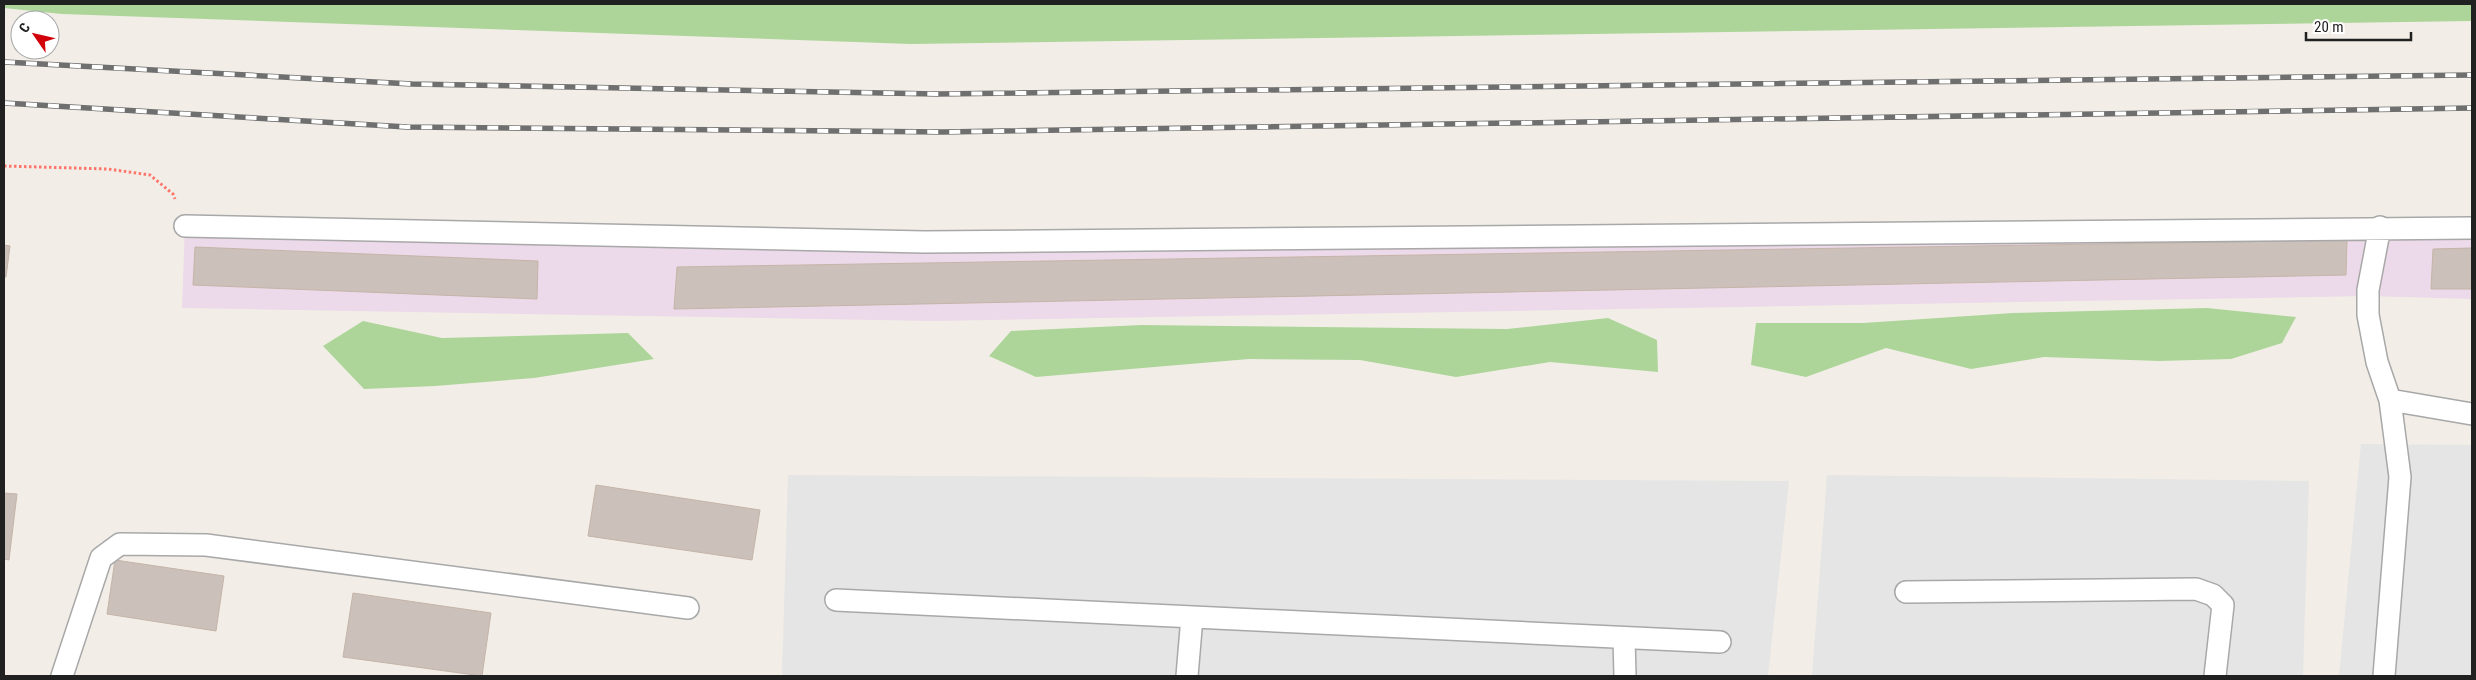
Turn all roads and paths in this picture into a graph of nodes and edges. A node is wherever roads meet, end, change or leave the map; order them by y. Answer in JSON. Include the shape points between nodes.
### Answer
{"nodes":[{"id":1,"x":4,"y":166,"type":"edge"},
{"id":2,"x":185,"y":226,"type":"joint"},
{"id":3,"x":2380,"y":227,"type":"junction"},
{"id":4,"x":2472,"y":228,"type":"edge"},
{"id":5,"x":2390,"y":400,"type":"junction"},
{"id":6,"x":2472,"y":414,"type":"edge"},
{"id":7,"x":1906,"y":592,"type":"dead end"},
{"id":8,"x":836,"y":600,"type":"dead end"},
{"id":9,"x":688,"y":608,"type":"dead end"},
{"id":10,"x":1192,"y":617,"type":"junction"},
{"id":11,"x":1624,"y":638,"type":"junction"},
{"id":12,"x":1720,"y":642,"type":"dead end"},
{"id":13,"x":62,"y":676,"type":"edge"},
{"id":14,"x":1188,"y":676,"type":"edge"},
{"id":15,"x":1625,"y":676,"type":"edge"},
{"id":16,"x":2216,"y":676,"type":"edge"},
{"id":17,"x":2384,"y":676,"type":"edge"}],
"edges":[{"from":1,"to":2,"type":"path","via":[[108,169],[150,175],[173,194]]},
{"from":2,"to":3,"type":"lane","via":[[924,242]]},
{"from":3,"to":4,"type":"lane"},
{"from":3,"to":5,"type":"lane","via":[[2369,283],[2368,315],[2377,362]]},
{"from":5,"to":6,"type":"lane"},
{"from":5,"to":17,"type":"lane","via":[[2400,477]]},
{"from":7,"to":16,"type":"lane","via":[[2196,589],[2213,595],[2223,605]]},
{"from":8,"to":10,"type":"lane"},
{"from":9,"to":13,"type":"lane","via":[[206,545],[120,544],[101,558]]},
{"from":10,"to":11,"type":"lane"},
{"from":10,"to":14,"type":"lane"},
{"from":11,"to":12,"type":"lane"},
{"from":11,"to":15,"type":"lane"}]}
